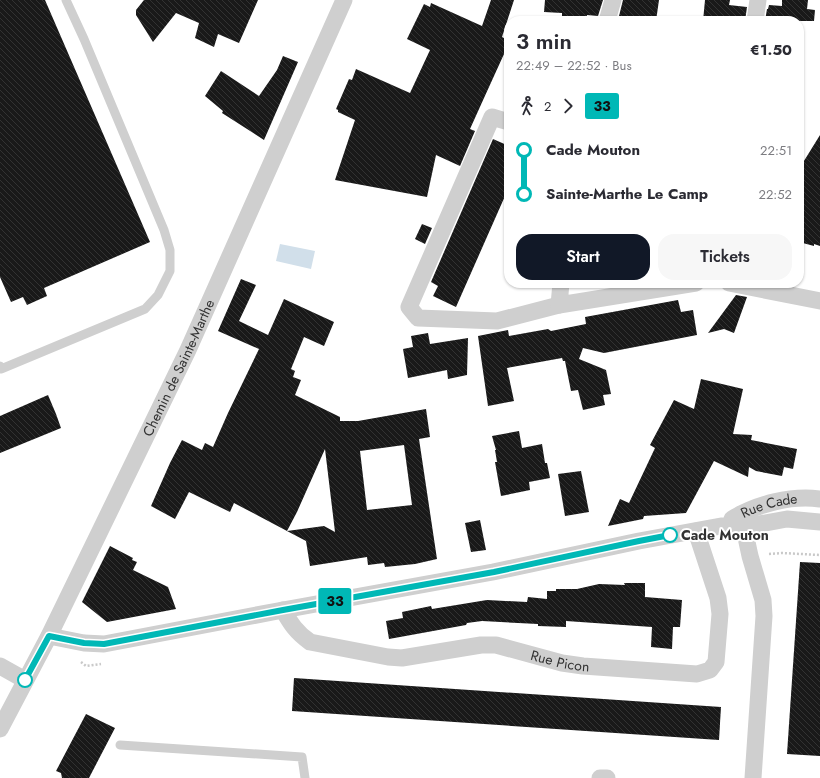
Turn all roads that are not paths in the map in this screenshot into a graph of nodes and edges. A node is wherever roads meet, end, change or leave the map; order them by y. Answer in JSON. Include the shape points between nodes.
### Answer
{"nodes":[{"id":1,"x":66,"y":0,"type":"edge"},
{"id":2,"x":344,"y":0,"type":"edge"},
{"id":3,"x":613,"y":0,"type":"edge"},
{"id":4,"x":758,"y":0,"type":"edge"},
{"id":5,"x":608,"y":16,"type":"edge"},
{"id":6,"x":756,"y":16,"type":"edge"},
{"id":7,"x":504,"y":121,"type":"edge"},
{"id":8,"x":561,"y":288,"type":"edge"},
{"id":9,"x":665,"y":288,"type":"edge"},
{"id":10,"x":754,"y":288,"type":"edge"},
{"id":11,"x":820,"y":301,"type":"edge"},
{"id":12,"x":559,"y":305,"type":"junction"},
{"id":13,"x":0,"y":368,"type":"edge"},
{"id":14,"x":820,"y":499,"type":"edge"},
{"id":15,"x":820,"y":506,"type":"edge"},
{"id":16,"x":787,"y":519,"type":"junction"},
{"id":17,"x":742,"y":520,"type":"junction"},
{"id":18,"x":820,"y":522,"type":"edge"},
{"id":19,"x":696,"y":531,"type":"junction"},
{"id":20,"x":283,"y":610,"type":"junction"},
{"id":21,"x":49,"y":636,"type":"junction"},
{"id":22,"x":0,"y":666,"type":"edge"},
{"id":23,"x":25,"y":680,"type":"junction"},
{"id":24,"x":0,"y":729,"type":"edge"},
{"id":25,"x":120,"y":745,"type":"dead end"},
{"id":26,"x":305,"y":778,"type":"edge"},
{"id":27,"x":600,"y":778,"type":"edge"},
{"id":28,"x":607,"y":778,"type":"edge"},
{"id":29,"x":753,"y":778,"type":"edge"}],
"edges":[{"from":1,"to":13,"type":"lane","via":[[164,230],[170,250],[170,271],[158,295],[145,309]]},
{"from":2,"to":21,"type":"street","name":"Chemin de Sainte-Marthe","via":[[188,350]]},
{"from":3,"to":5,"type":"street"},
{"from":4,"to":6,"type":"street"},
{"from":7,"to":12,"type":"street","via":[[492,117],[409,307],[418,318],[497,321]]},
{"from":8,"to":12,"type":"street"},
{"from":9,"to":12,"type":"street"},
{"from":10,"to":11,"type":"street"},
{"from":14,"to":17,"type":"street","name":"Rue Cade","via":[[808,497],[768,503]]},
{"from":15,"to":16,"type":"street","name":"Rue Cade"},
{"from":16,"to":17,"type":"street","name":"Rue Cade"},
{"from":16,"to":18,"type":"street","name":"Rue Cade"},
{"from":17,"to":19,"type":"street","name":"Rue Cade"},
{"from":17,"to":29,"type":"street","via":[[763,600],[764,616]]},
{"from":19,"to":20,"type":"street","name":"Rue Cade","via":[[494,572]]},
{"from":19,"to":20,"type":"street","name":"Rue Picon","via":[[718,598],[720,614],[716,662],[710,670],[697,674],[562,663],[496,645],[481,645],[402,658],[388,657],[310,642],[300,635]]},
{"from":20,"to":21,"type":"street","name":"Rue Cade","via":[[104,644]]},
{"from":21,"to":23,"type":"street","name":"Chemin de Sainte-Marthe"},
{"from":22,"to":23,"type":"street"},
{"from":23,"to":24,"type":"street","name":"Chemin de Sainte-Marthe"},
{"from":25,"to":26,"type":"lane","via":[[302,757]]},
{"from":27,"to":28,"type":"street"}]}
